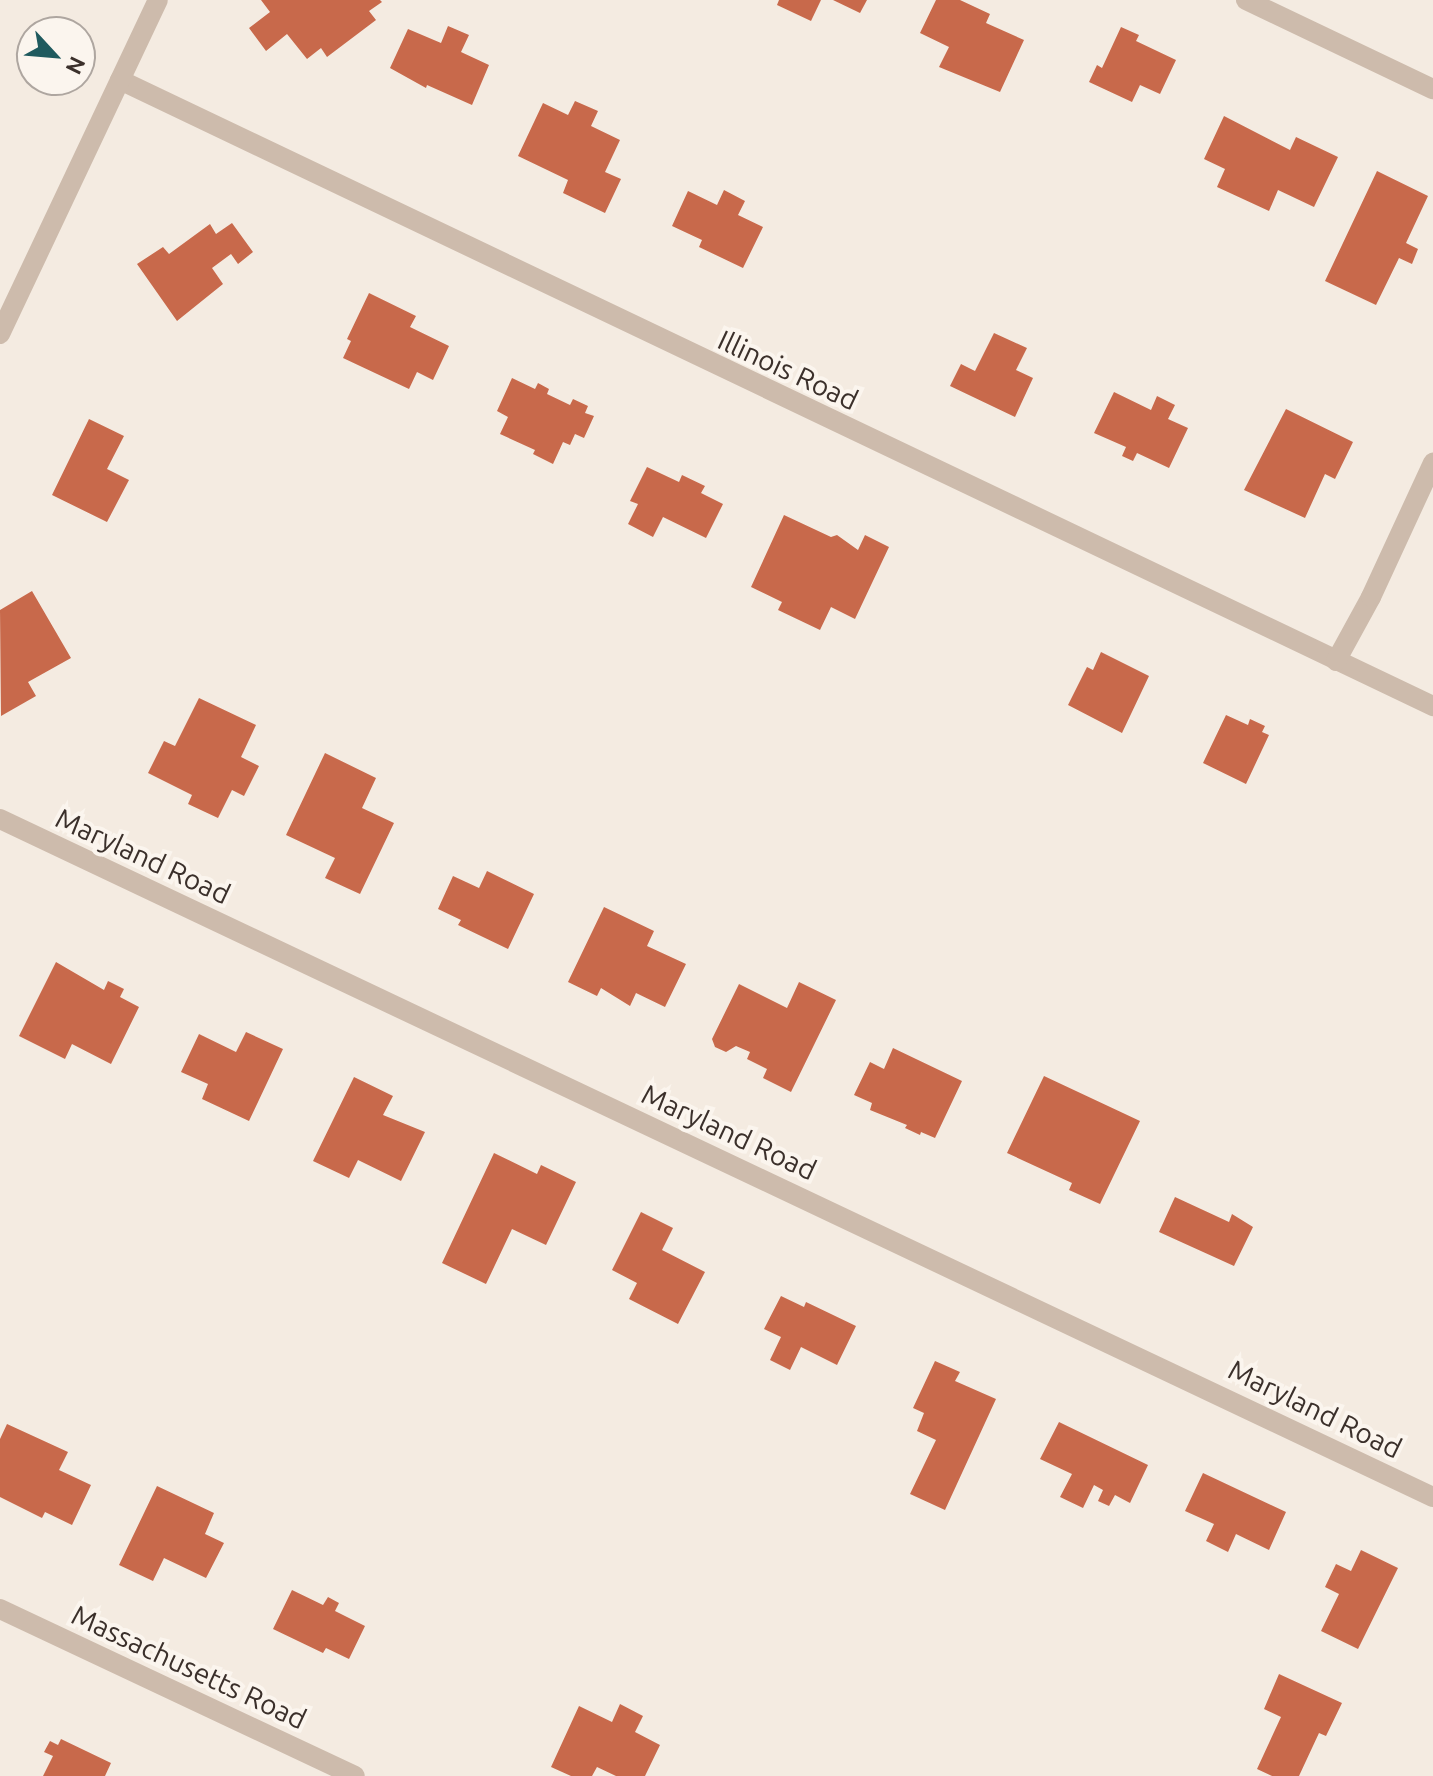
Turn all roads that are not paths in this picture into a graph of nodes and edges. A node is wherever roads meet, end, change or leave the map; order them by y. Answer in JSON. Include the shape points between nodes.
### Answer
{"nodes":[{"id":1,"x":158,"y":0,"type":"edge"},
{"id":2,"x":1246,"y":0,"type":"edge"},
{"id":3,"x":120,"y":80,"type":"junction"},
{"id":4,"x":1433,"y":89,"type":"edge"},
{"id":5,"x":0,"y":334,"type":"edge"},
{"id":6,"x":1433,"y":463,"type":"edge"},
{"id":7,"x":1336,"y":661,"type":"junction"},
{"id":8,"x":1433,"y":706,"type":"edge"},
{"id":9,"x":0,"y":819,"type":"edge"},
{"id":10,"x":1433,"y":1497,"type":"edge"},
{"id":11,"x":0,"y":1609,"type":"edge"},
{"id":12,"x":355,"y":1776,"type":"edge"}],
"edges":[{"from":1,"to":3,"type":"street"},
{"from":2,"to":4,"type":"street"},
{"from":3,"to":5,"type":"street"},
{"from":3,"to":7,"type":"street","name":"Illinois Road"},
{"from":6,"to":7,"type":"street"},
{"from":7,"to":8,"type":"street","name":"Illinois Road"},
{"from":9,"to":10,"type":"street","name":"Maryland Road"},
{"from":11,"to":12,"type":"street","name":"Massachusetts Road"}]}
